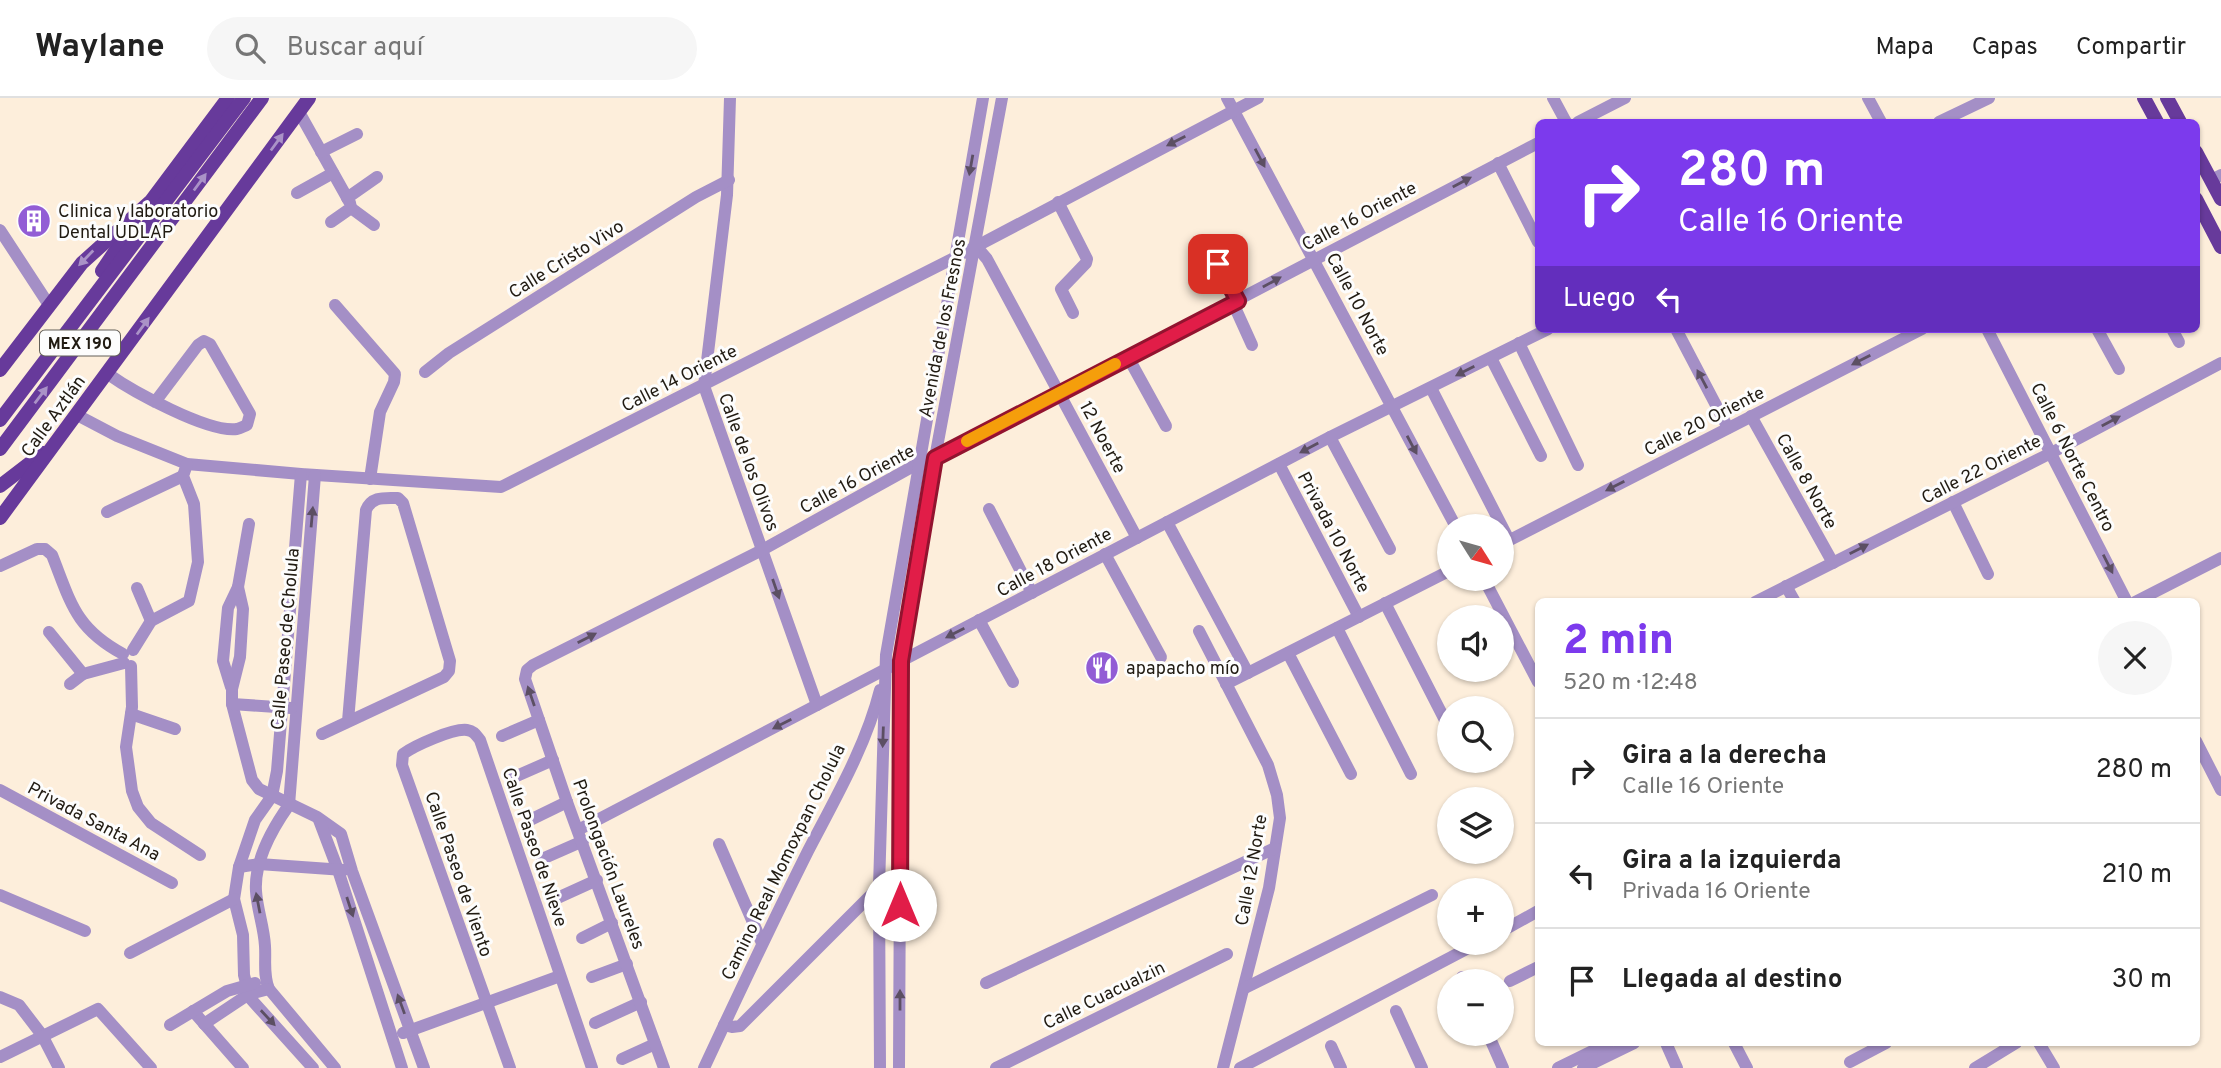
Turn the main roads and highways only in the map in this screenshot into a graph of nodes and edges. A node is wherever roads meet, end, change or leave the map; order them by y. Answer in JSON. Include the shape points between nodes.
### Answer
{"nodes":[{"id":1,"x":228,"y":98,"type":"edge"},
{"id":2,"x":244,"y":98,"type":"edge"},
{"id":3,"x":262,"y":98,"type":"edge"},
{"id":4,"x":309,"y":98,"type":"edge"},
{"id":5,"x":2144,"y":98,"type":"edge"},
{"id":6,"x":2167,"y":98,"type":"edge"},
{"id":7,"x":2155,"y":119,"type":"edge"},
{"id":8,"x":2178,"y":119,"type":"edge"},
{"id":9,"x":2200,"y":157,"type":"edge"},
{"id":10,"x":2216,"y":177,"type":"edge"},
{"id":11,"x":2221,"y":199,"type":"edge"},
{"id":12,"x":150,"y":201,"type":"junction"},
{"id":13,"x":2200,"y":207,"type":"edge"},
{"id":14,"x":2221,"y":247,"type":"edge"},
{"id":15,"x":77,"y":318,"type":"junction"},
{"id":16,"x":0,"y":370,"type":"edge"},
{"id":17,"x":0,"y":420,"type":"edge"},
{"id":18,"x":52,"y":448,"type":"junction"},
{"id":19,"x":0,"y":449,"type":"edge"},
{"id":20,"x":0,"y":486,"type":"edge"},
{"id":21,"x":0,"y":518,"type":"edge"}],
"edges":[{"from":1,"to":12,"type":"main road"},
{"from":2,"to":15,"type":"main road","number":"MEX 190"},
{"from":19,"to":3,"type":"main road","number":"MEX 190","one_way":true},
{"from":18,"to":4,"type":"main road","name":"Calle Aztlán","one_way":true},
{"from":5,"to":7,"type":"main road"},
{"from":6,"to":8,"type":"main road"},
{"from":9,"to":10,"type":"main road"},
{"from":10,"to":11,"type":"main road"},
{"from":12,"to":15,"type":"main road","via":[[106,264]]},
{"from":12,"to":16,"type":"main road","one_way":true,"via":[[93,251]]},
{"from":13,"to":14,"type":"main road"},
{"from":15,"to":17,"type":"main road","number":"MEX 190"},
{"from":18,"to":20,"type":"main road"},
{"from":18,"to":21,"type":"main road","name":"Calle Aztlán"}]}
